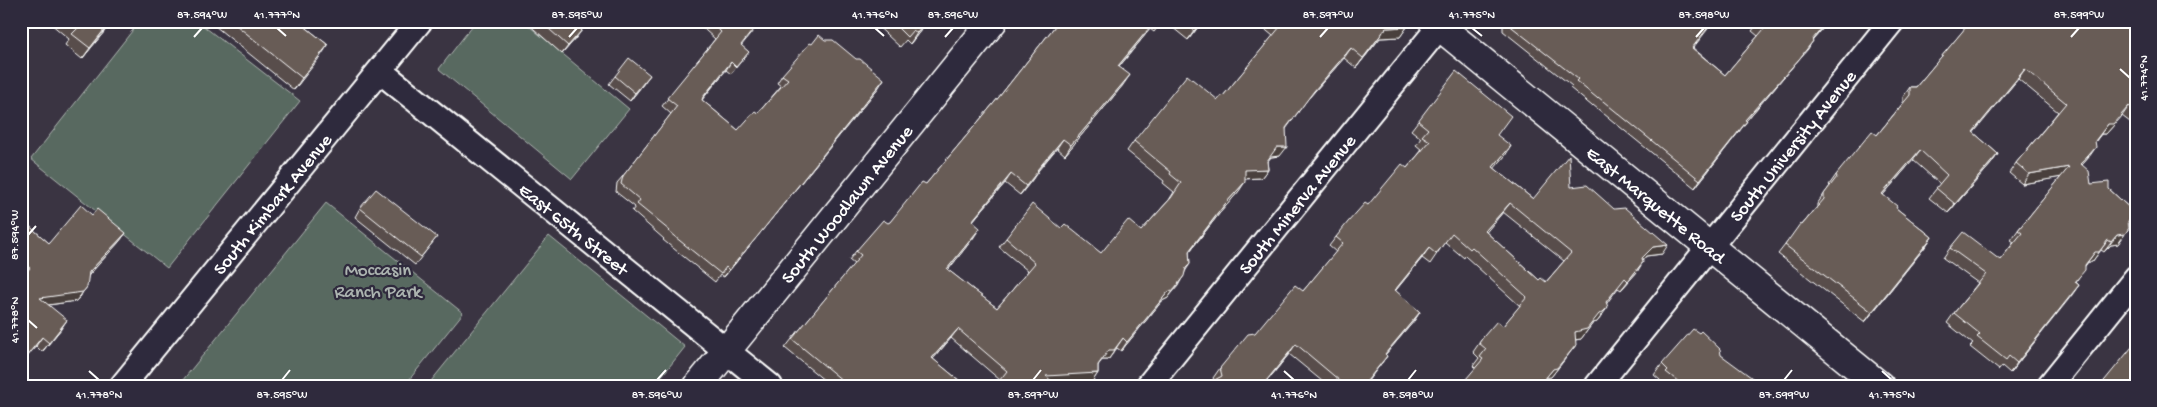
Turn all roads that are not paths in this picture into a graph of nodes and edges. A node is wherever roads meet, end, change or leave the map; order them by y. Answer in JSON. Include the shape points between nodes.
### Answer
{"nodes":[{"id":1,"x":420,"y":21,"type":"edge"},
{"id":2,"x":993,"y":21,"type":"edge"},
{"id":3,"x":1892,"y":21,"type":"edge"},
{"id":4,"x":1439,"y":23,"type":"edge"},
{"id":5,"x":380,"y":71,"type":"junction"},
{"id":6,"x":1710,"y":247,"type":"junction"},
{"id":7,"x":2136,"y":278,"type":"edge"},
{"id":8,"x":726,"y":351,"type":"junction"},
{"id":9,"x":122,"y":386,"type":"edge"},
{"id":10,"x":698,"y":386,"type":"edge"},
{"id":11,"x":770,"y":386,"type":"edge"},
{"id":12,"x":1148,"y":386,"type":"edge"},
{"id":13,"x":1597,"y":386,"type":"edge"},
{"id":14,"x":1880,"y":386,"type":"edge"},
{"id":15,"x":2049,"y":386,"type":"edge"}],
"edges":[{"from":1,"to":5,"type":"street","name":"South Kimbark Avenue"},
{"from":2,"to":8,"type":"street","name":"South Woodlawn Avenue"},
{"from":3,"to":6,"type":"street","name":"South University Avenue"},
{"from":4,"to":6,"type":"street","name":"East Marquette Road"},
{"from":4,"to":12,"type":"street","name":"South Minerva Avenue"},
{"from":5,"to":8,"type":"street","name":"East 65th Street"},
{"from":5,"to":9,"type":"street","name":"South Kimbark Avenue"},
{"from":6,"to":13,"type":"street","name":"South University Avenue"},
{"from":6,"to":14,"type":"street","name":"East Marquette Road"},
{"from":7,"to":15,"type":"street"},
{"from":8,"to":10,"type":"street","name":"South Woodlawn Avenue"},
{"from":8,"to":11,"type":"street","name":"East 65th Street"}]}
